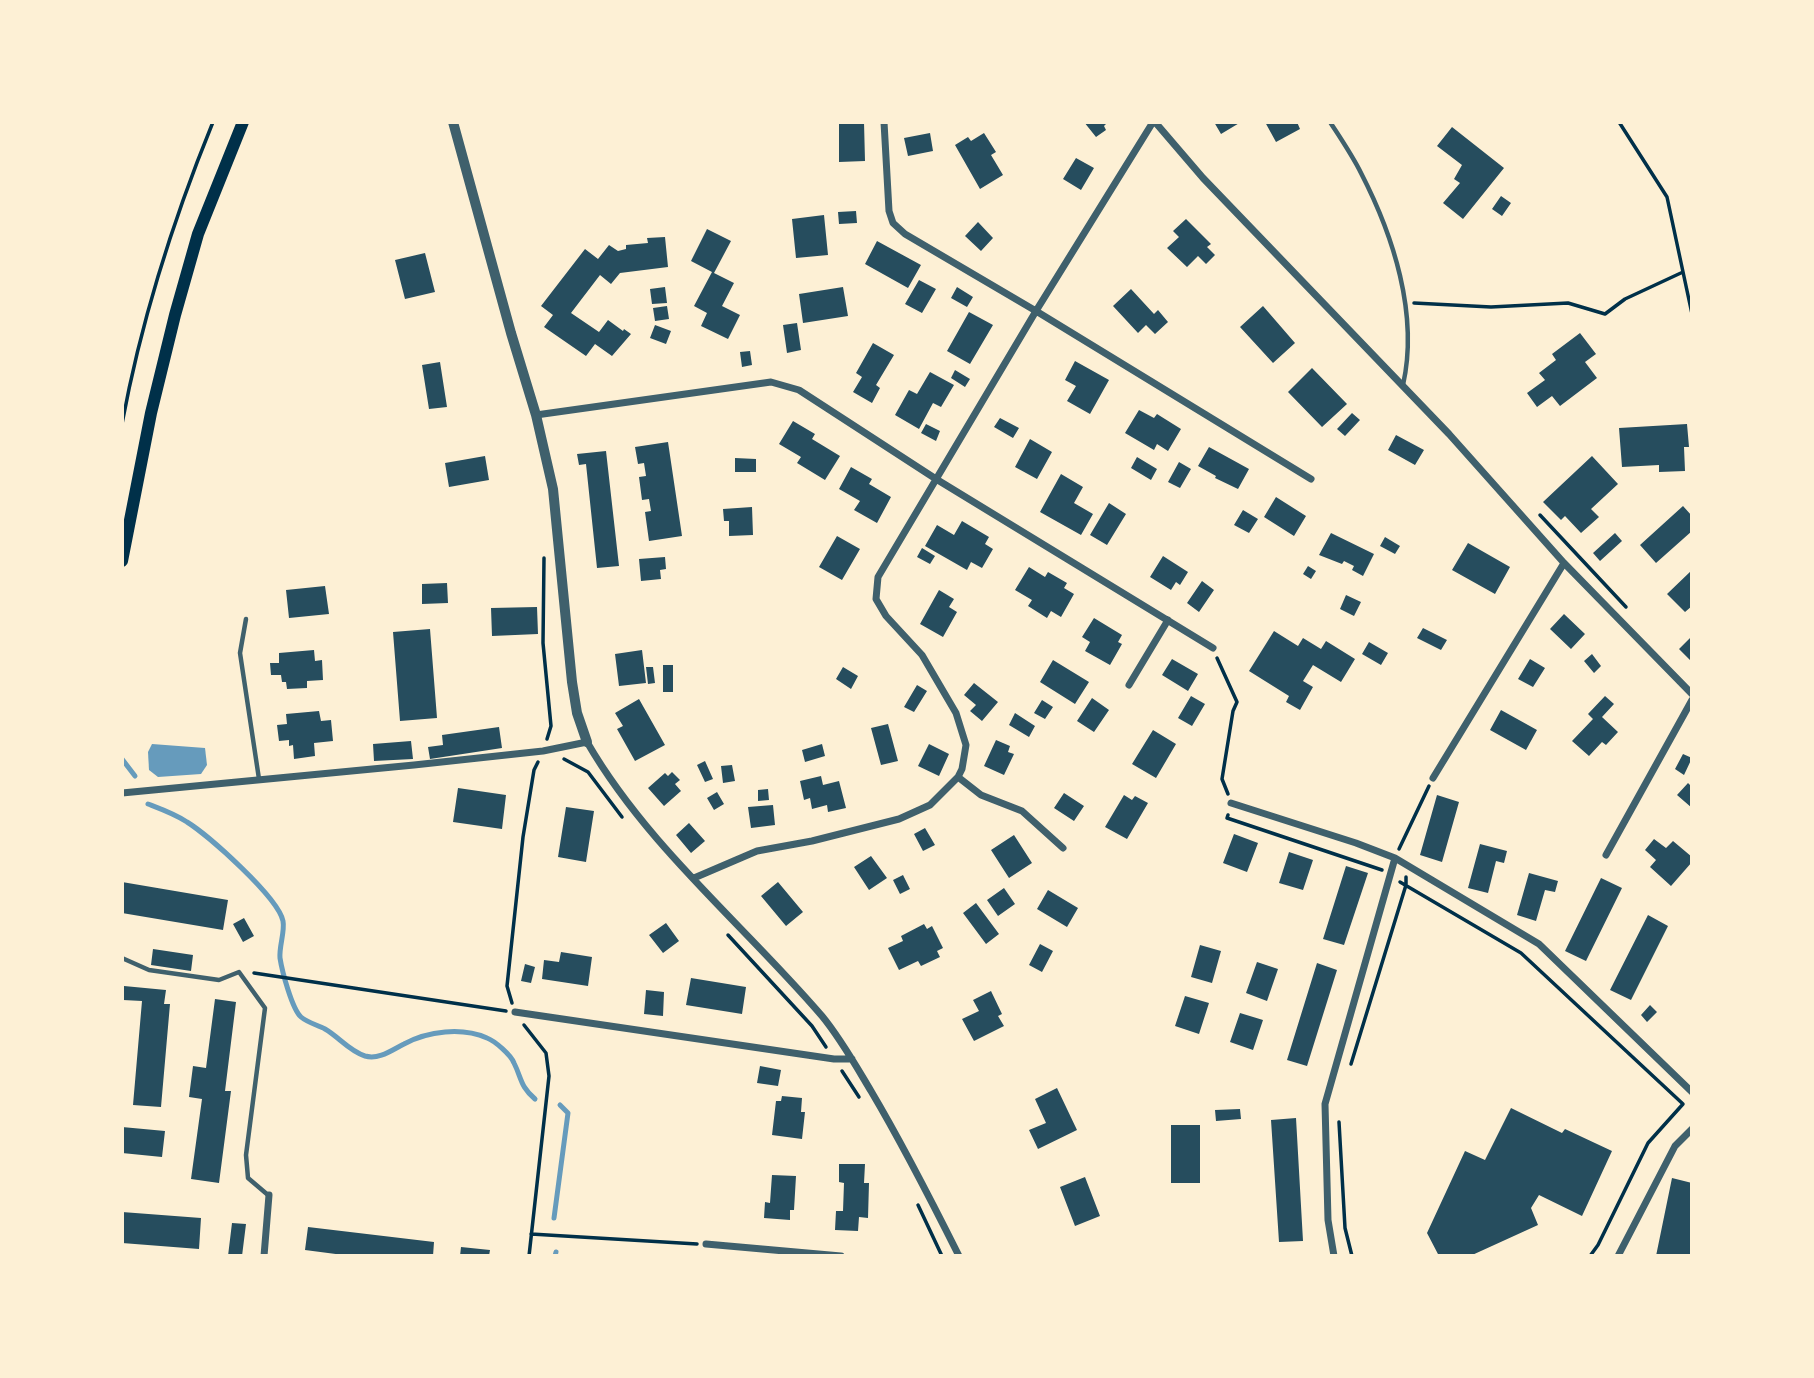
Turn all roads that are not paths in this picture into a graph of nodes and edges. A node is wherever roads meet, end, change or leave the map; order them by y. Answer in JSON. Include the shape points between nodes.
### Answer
{"nodes":[{"id":1,"x":243,"y":122,"type":"edge"},
{"id":2,"x":453,"y":122,"type":"edge"},
{"id":3,"x":884,"y":122,"type":"edge"},
{"id":4,"x":1154,"y":122,"type":"edge"},
{"id":5,"x":1330,"y":122,"type":"edge"},
{"id":6,"x":1037,"y":311,"type":"junction"},
{"id":7,"x":1403,"y":385,"type":"junction"},
{"id":8,"x":536,"y":415,"type":"junction"},
{"id":9,"x":936,"y":479,"type":"junction"},
{"id":10,"x":1311,"y":479,"type":"dead end"},
{"id":11,"x":122,"y":561,"type":"edge"},
{"id":12,"x":1564,"y":563,"type":"junction"},
{"id":13,"x":246,"y":619,"type":"dead end"},
{"id":14,"x":1168,"y":620,"type":"junction"},
{"id":15,"x":1213,"y":648,"type":"road end"},
{"id":16,"x":1129,"y":685,"type":"dead end"},
{"id":17,"x":1692,"y":694,"type":"edge"},
{"id":18,"x":1692,"y":700,"type":"edge"},
{"id":19,"x":587,"y":742,"type":"junction"},
{"id":20,"x":958,"y":778,"type":"junction"},
{"id":21,"x":1433,"y":778,"type":"road end"},
{"id":22,"x":259,"y":779,"type":"junction"},
{"id":23,"x":122,"y":793,"type":"edge"},
{"id":24,"x":1231,"y":803,"type":"road end"},
{"id":25,"x":1063,"y":848,"type":"dead end"},
{"id":26,"x":1606,"y":855,"type":"dead end"},
{"id":27,"x":1395,"y":858,"type":"junction"},
{"id":28,"x":694,"y":878,"type":"junction"},
{"id":29,"x":122,"y":958,"type":"edge"},
{"id":30,"x":515,"y":1012,"type":"road end"},
{"id":31,"x":852,"y":1059,"type":"junction"},
{"id":32,"x":1692,"y":1094,"type":"edge"},
{"id":33,"x":1692,"y":1129,"type":"edge"},
{"id":34,"x":269,"y":1195,"type":"joint"},
{"id":35,"x":706,"y":1244,"type":"road end"},
{"id":36,"x":264,"y":1255,"type":"edge"},
{"id":37,"x":841,"y":1255,"type":"edge"},
{"id":38,"x":959,"y":1255,"type":"edge"},
{"id":39,"x":1335,"y":1255,"type":"edge"},
{"id":40,"x":1619,"y":1255,"type":"edge"}],
"edges":[{"from":1,"to":11,"type":"main road","via":[[198,234],[175,315]]},
{"from":2,"to":8,"type":"street"},
{"from":3,"to":6,"type":"street","via":[[893,223]]},
{"from":4,"to":6,"type":"street"},
{"from":4,"to":7,"type":"street"},
{"from":5,"to":7,"type":"lane","via":[[1361,172],[1391,242],[1407,331]]},
{"from":6,"to":9,"type":"street"},
{"from":6,"to":10,"type":"street"},
{"from":7,"to":12,"type":"street"},
{"from":8,"to":9,"type":"street","via":[[771,382],[799,390]]},
{"from":8,"to":19,"type":"street","via":[[553,489],[572,682]]},
{"from":9,"to":14,"type":"street"},
{"from":9,"to":20,"type":"street","via":[[878,577],[876,599],[922,655],[956,713],[966,745]]},
{"from":12,"to":17,"type":"street"},
{"from":12,"to":21,"type":"street"},
{"from":13,"to":22,"type":"lane","via":[[240,653]]},
{"from":14,"to":15,"type":"street"},
{"from":14,"to":16,"type":"street"},
{"from":18,"to":26,"type":"street"},
{"from":19,"to":22,"type":"street","via":[[543,751]]},
{"from":19,"to":28,"type":"street","via":[[632,808]]},
{"from":20,"to":25,"type":"street","via":[[981,795],[1022,811]]},
{"from":20,"to":28,"type":"street","via":[[930,805],[899,819],[757,851]]},
{"from":22,"to":23,"type":"street"},
{"from":24,"to":27,"type":"street"},
{"from":27,"to":32,"type":"street","via":[[1539,944]]},
{"from":27,"to":39,"type":"street","via":[[1325,1104],[1328,1220]]},
{"from":28,"to":31,"type":"street","via":[[823,1017]]},
{"from":29,"to":34,"type":"lane","via":[[149,970],[219,980],[239,972],[265,1008],[246,1155],[248,1178]]},
{"from":30,"to":31,"type":"street"},
{"from":31,"to":38,"type":"street","via":[[906,1150]]},
{"from":33,"to":40,"type":"street","via":[[1675,1146]]},
{"from":34,"to":36,"type":"street"},
{"from":35,"to":37,"type":"street"}]}
